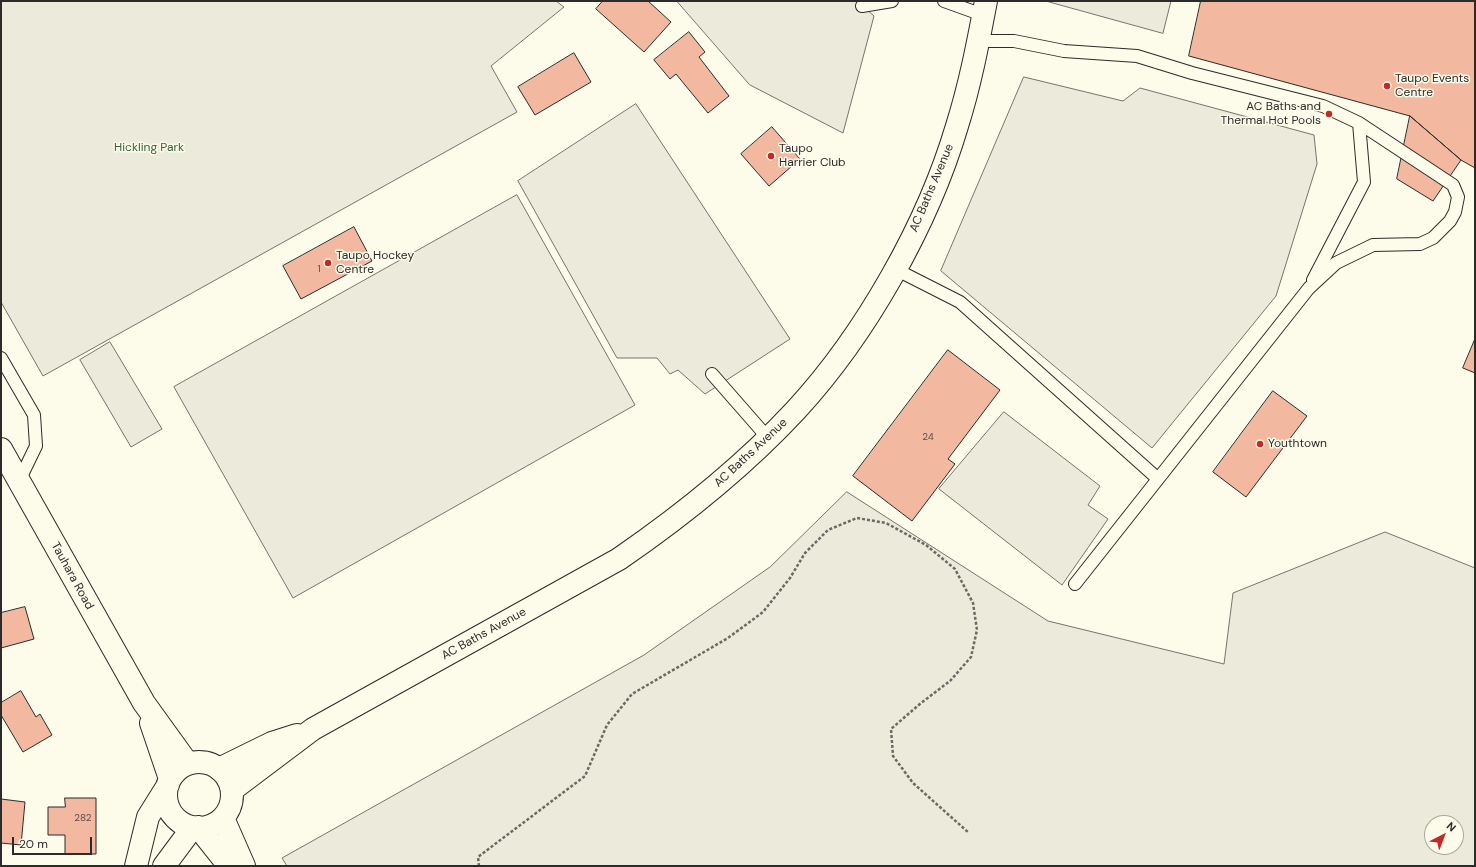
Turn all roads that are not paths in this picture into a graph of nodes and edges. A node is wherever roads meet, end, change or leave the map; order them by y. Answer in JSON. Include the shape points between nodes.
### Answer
{"nodes":[{"id":1,"x":892,"y":1,"type":"edge"},
{"id":2,"x":944,"y":1,"type":"edge"},
{"id":3,"x":862,"y":6,"type":"dead end"},
{"id":4,"x":984,"y":8,"type":"edge"},
{"id":5,"x":978,"y":41,"type":"junction"},
{"id":6,"x":1359,"y":123,"type":"junction"},
{"id":7,"x":896,"y":269,"type":"junction"},
{"id":8,"x":1309,"y":288,"type":"junction"},
{"id":9,"x":1,"y":358,"type":"edge"},
{"id":10,"x":712,"y":374,"type":"dead end"},
{"id":11,"x":768,"y":438,"type":"junction"},
{"id":12,"x":1,"y":449,"type":"edge"},
{"id":13,"x":1157,"y":478,"type":"junction"},
{"id":14,"x":19,"y":481,"type":"junction"},
{"id":15,"x":1075,"y":584,"type":"dead end"},
{"id":16,"x":144,"y":703,"type":"junction"},
{"id":17,"x":313,"y":729,"type":"junction"},
{"id":18,"x":188,"y":764,"type":"junction"},
{"id":19,"x":219,"y":768,"type":"junction"},
{"id":20,"x":169,"y":782,"type":"junction"},
{"id":21,"x":232,"y":790,"type":"junction"},
{"id":22,"x":223,"y":818,"type":"junction"},
{"id":23,"x":196,"y":827,"type":"junction"},
{"id":24,"x":136,"y":866,"type":"edge"},
{"id":25,"x":164,"y":866,"type":"edge"},
{"id":26,"x":229,"y":866,"type":"edge"},
{"id":27,"x":244,"y":866,"type":"edge"}],
"edges":[{"from":1,"to":3,"type":"lane"},
{"from":2,"to":4,"type":"lane"},
{"from":4,"to":5,"type":"street","name":"AC Baths Avenue"},
{"from":5,"to":6,"type":"lane","via":[[1014,41],[1064,51],[1137,56],[1192,74],[1323,106]]},
{"from":5,"to":7,"type":"street","name":"AC Baths Avenue","via":[[957,126],[940,174]]},
{"from":6,"to":8,"type":"lane","via":[[1364,182]]},
{"from":6,"to":8,"type":"lane","via":[[1453,185],[1458,197],[1455,212],[1433,238],[1420,244],[1373,245],[1336,263]]},
{"from":7,"to":11,"type":"street","name":"AC Baths Avenue","via":[[876,303],[828,370],[797,409]]},
{"from":7,"to":13,"type":"lane","via":[[960,302]]},
{"from":8,"to":13,"type":"lane"},
{"from":9,"to":14,"type":"lane","via":[[34,415],[36,446]]},
{"from":10,"to":11,"type":"lane"},
{"from":11,"to":17,"type":"street","name":"AC Baths Avenue","via":[[697,501],[619,559]]},
{"from":12,"to":14,"type":"street","name":"Tauhara Road"},
{"from":13,"to":15,"type":"lane"},
{"from":14,"to":16,"type":"street","name":"Tauhara Road"},
{"from":16,"to":18,"type":"street","name":"Tauhara Road"},
{"from":16,"to":20,"type":"street","name":"Tauhara Road"},
{"from":17,"to":19,"type":"street","name":"AC Baths Avenue","via":[[272,743]]},
{"from":17,"to":21,"type":"street","name":"AC Baths Avenue"},
{"from":18,"to":19,"type":"street","via":[[204,762]]},
{"from":18,"to":20,"type":"street","via":[[178,770]]},
{"from":19,"to":21,"type":"street"},
{"from":20,"to":23,"type":"street","via":[[166,801],[169,808],[180,821]]},
{"from":20,"to":24,"type":"street","via":[[148,817]]},
{"from":21,"to":22,"type":"street","via":[[232,801]]},
{"from":22,"to":23,"type":"street","via":[[207,826]]},
{"from":22,"to":27,"type":"street"},
{"from":23,"to":25,"type":"street"},
{"from":23,"to":26,"type":"street"}]}
